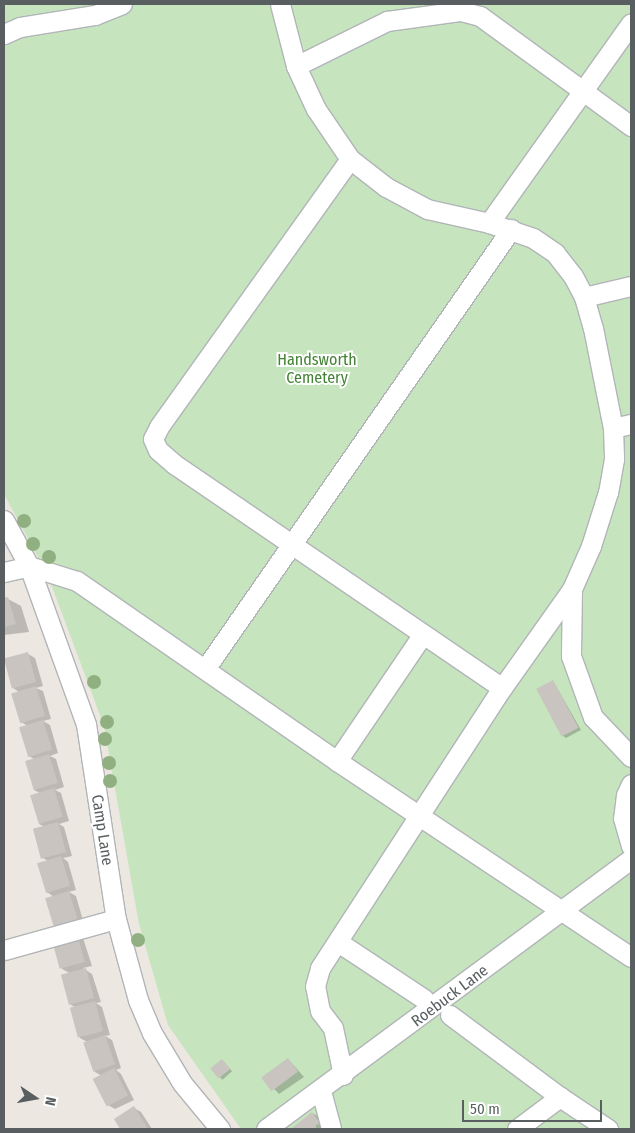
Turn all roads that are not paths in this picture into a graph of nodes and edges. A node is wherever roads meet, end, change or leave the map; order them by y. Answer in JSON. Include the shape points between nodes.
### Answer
{"nodes":[{"id":1,"x":122,"y":4,"type":"edge"},
{"id":2,"x":280,"y":4,"type":"edge"},
{"id":3,"x":631,"y":23,"type":"edge"},
{"id":4,"x":4,"y":34,"type":"edge"},
{"id":5,"x":296,"y":66,"type":"junction"},
{"id":6,"x":581,"y":91,"type":"junction"},
{"id":7,"x":631,"y":126,"type":"edge"},
{"id":8,"x":350,"y":159,"type":"junction"},
{"id":9,"x":489,"y":223,"type":"junction"},
{"id":10,"x":511,"y":229,"type":"junction"},
{"id":11,"x":631,"y":286,"type":"edge"},
{"id":12,"x":584,"y":297,"type":"junction"},
{"id":13,"x":622,"y":426,"type":"edge"},
{"id":14,"x":4,"y":520,"type":"edge"},
{"id":15,"x":293,"y":542,"type":"junction"},
{"id":16,"x":29,"y":566,"type":"junction"},
{"id":17,"x":4,"y":572,"type":"edge"},
{"id":18,"x":572,"y":589,"type":"junction"},
{"id":19,"x":423,"y":634,"type":"junction"},
{"id":20,"x":205,"y":670,"type":"junction"},
{"id":21,"x":502,"y":688,"type":"junction"},
{"id":22,"x":631,"y":757,"type":"edge"},
{"id":23,"x":337,"y":762,"type":"junction"},
{"id":24,"x":631,"y":784,"type":"edge"},
{"id":25,"x":418,"y":814,"type":"junction"},
{"id":26,"x":631,"y":846,"type":"edge"},
{"id":27,"x":631,"y":859,"type":"edge"},
{"id":28,"x":564,"y":910,"type":"junction"},
{"id":29,"x":116,"y":919,"type":"junction"},
{"id":30,"x":338,"y":942,"type":"junction"},
{"id":31,"x":4,"y":950,"type":"edge"},
{"id":32,"x":631,"y":957,"type":"edge"},
{"id":33,"x":424,"y":999,"type":"dead end"},
{"id":34,"x":450,"y":1015,"type":"dead end"},
{"id":35,"x":343,"y":1075,"type":"junction"},
{"id":36,"x":321,"y":1091,"type":"junction"},
{"id":37,"x":560,"y":1098,"type":"junction"},
{"id":38,"x":220,"y":1129,"type":"edge"},
{"id":39,"x":266,"y":1129,"type":"edge"},
{"id":40,"x":331,"y":1129,"type":"edge"},
{"id":41,"x":517,"y":1129,"type":"edge"},
{"id":42,"x":608,"y":1129,"type":"edge"}],
"edges":[{"from":1,"to":4,"type":"street","via":[[95,16],[20,27]]},
{"from":2,"to":5,"type":"street"},
{"from":3,"to":6,"type":"street"},
{"from":5,"to":6,"type":"street","via":[[388,21],[461,11],[480,16]]},
{"from":5,"to":8,"type":"street","via":[[316,109]]},
{"from":6,"to":7,"type":"street"},
{"from":6,"to":9,"type":"street"},
{"from":8,"to":9,"type":"street","via":[[386,187],[427,209]]},
{"from":8,"to":15,"type":"street","via":[[158,427],[153,440],[158,450],[174,464]]},
{"from":9,"to":10,"type":"street"},
{"from":10,"to":12,"type":"street","via":[[533,238],[555,253]]},
{"from":10,"to":15,"type":"street"},
{"from":11,"to":12,"type":"street"},
{"from":12,"to":13,"type":"street"},
{"from":13,"to":18,"type":"street","via":[[608,492],[591,546]]},
{"from":14,"to":16,"type":"street","name":"Camp Lane"},
{"from":15,"to":19,"type":"street"},
{"from":15,"to":20,"type":"street"},
{"from":16,"to":17,"type":"street"},
{"from":16,"to":20,"type":"street","via":[[77,581]]},
{"from":16,"to":29,"type":"street","name":"Camp Lane","via":[[86,724]]},
{"from":18,"to":21,"type":"street"},
{"from":18,"to":22,"type":"street","via":[[570,656],[593,717]]},
{"from":19,"to":21,"type":"street"},
{"from":19,"to":23,"type":"street"},
{"from":20,"to":23,"type":"street"},
{"from":21,"to":25,"type":"street"},
{"from":23,"to":25,"type":"street"},
{"from":24,"to":26,"type":"street","via":[[623,818]]},
{"from":25,"to":28,"type":"street"},
{"from":25,"to":30,"type":"street"},
{"from":27,"to":28,"type":"street","name":"Roebuck Lane"},
{"from":28,"to":32,"type":"street"},
{"from":28,"to":35,"type":"street","name":"Roebuck Lane"},
{"from":29,"to":31,"type":"street"},
{"from":29,"to":38,"type":"street","name":"Camp Lane","via":[[138,1000],[152,1033],[182,1083]]},
{"from":30,"to":33,"type":"street"},
{"from":30,"to":35,"type":"street","via":[[320,968],[316,986],[320,1011],[333,1028]]},
{"from":34,"to":37,"type":"street"},
{"from":35,"to":36,"type":"street","name":"Roebuck Lane"},
{"from":36,"to":39,"type":"street","name":"Roebuck Lane"},
{"from":36,"to":40,"type":"street"},
{"from":37,"to":41,"type":"street"},
{"from":37,"to":42,"type":"street"}]}
